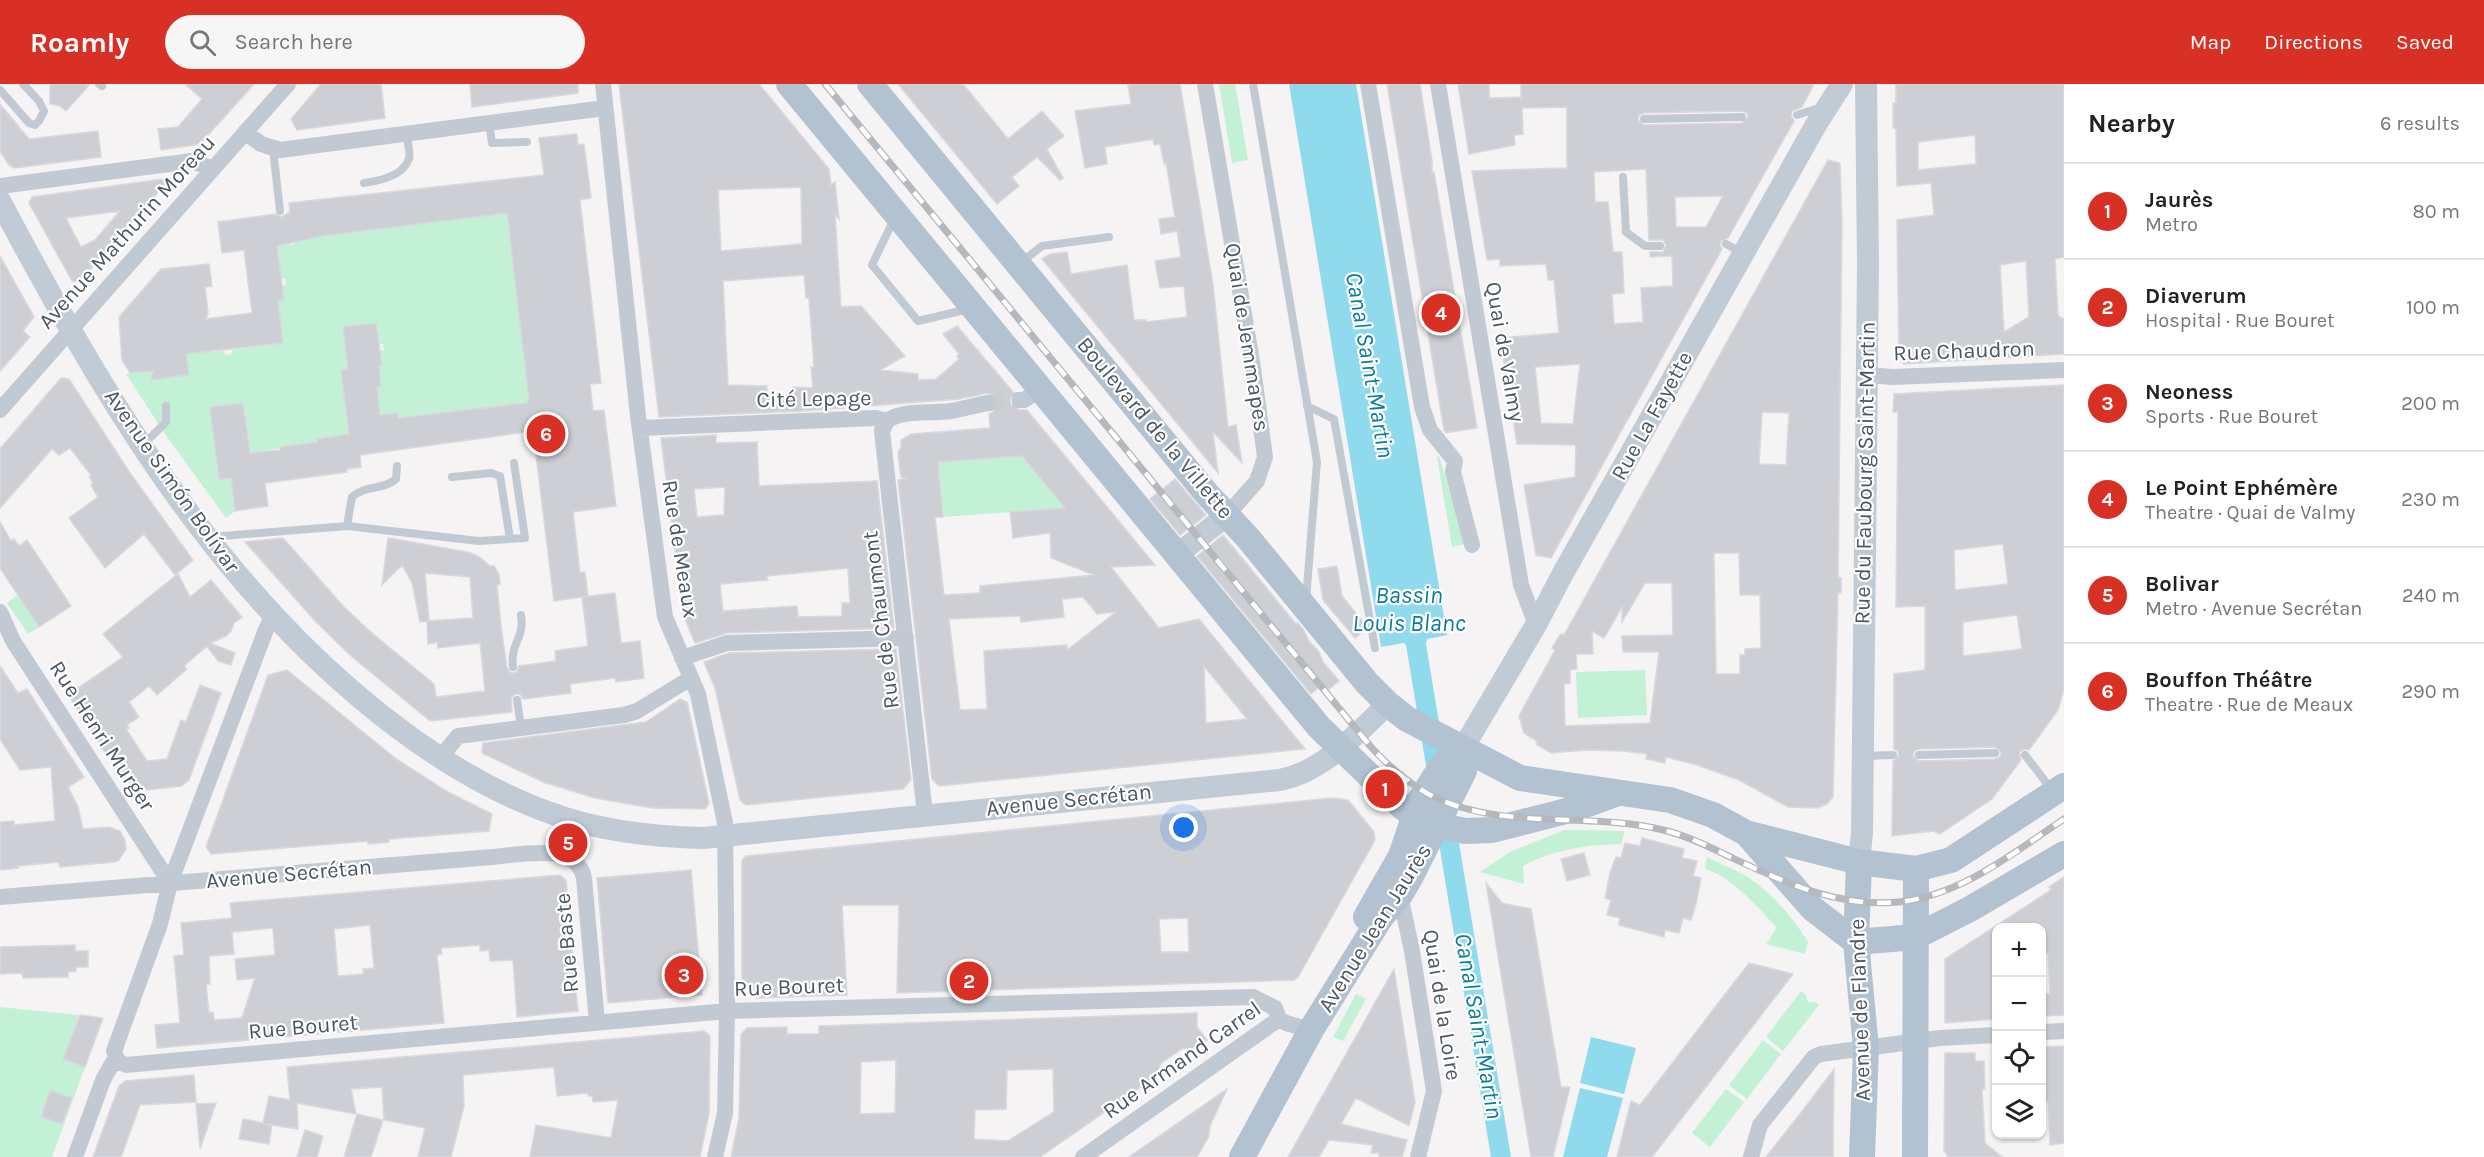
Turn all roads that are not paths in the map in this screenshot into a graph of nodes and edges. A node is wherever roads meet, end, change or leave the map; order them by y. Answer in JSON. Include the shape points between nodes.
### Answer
{"nodes":[{"id":1,"x":23,"y":84,"type":"edge"},
{"id":2,"x":603,"y":84,"type":"edge"},
{"id":3,"x":789,"y":84,"type":"edge"},
{"id":4,"x":870,"y":84,"type":"edge"},
{"id":5,"x":1205,"y":84,"type":"edge"},
{"id":6,"x":1252,"y":84,"type":"edge"},
{"id":7,"x":1368,"y":84,"type":"edge"},
{"id":8,"x":1438,"y":84,"type":"edge"},
{"id":9,"x":1842,"y":84,"type":"edge"},
{"id":10,"x":1866,"y":84,"type":"edge"},
{"id":11,"x":284,"y":85,"type":"edge"},
{"id":12,"x":0,"y":90,"type":"edge"},
{"id":13,"x":1831,"y":104,"type":"junction"},
{"id":14,"x":605,"y":108,"type":"junction"},
{"id":15,"x":1797,"y":115,"type":"dead end"},
{"id":16,"x":1742,"y":117,"type":"dead end"},
{"id":17,"x":1644,"y":119,"type":"dead end"},
{"id":18,"x":489,"y":123,"type":"junction"},
{"id":19,"x":245,"y":132,"type":"junction"},
{"id":20,"x":406,"y":134,"type":"junction"},
{"id":21,"x":527,"y":142,"type":"dead end"},
{"id":22,"x":273,"y":149,"type":"junction"},
{"id":23,"x":213,"y":168,"type":"junction"},
{"id":24,"x":1623,"y":177,"type":"dead end"},
{"id":25,"x":364,"y":183,"type":"dead end"},
{"id":26,"x":0,"y":186,"type":"edge"},
{"id":27,"x":0,"y":201,"type":"edge"},
{"id":28,"x":280,"y":211,"type":"dead end"},
{"id":29,"x":897,"y":214,"type":"junction"},
{"id":30,"x":1109,"y":237,"type":"dead end"},
{"id":31,"x":1660,"y":246,"type":"dead end"},
{"id":32,"x":1018,"y":264,"type":"junction"},
{"id":33,"x":973,"y":308,"type":"junction"},
{"id":34,"x":70,"y":330,"type":"junction"},
{"id":35,"x":2064,"y":370,"type":"edge"},
{"id":36,"x":1865,"y":375,"type":"junction"},
{"id":37,"x":988,"y":403,"type":"tunnel mouth"},
{"id":38,"x":166,"y":406,"type":"dead end"},
{"id":39,"x":1307,"y":406,"type":"junction"},
{"id":40,"x":0,"y":410,"type":"edge"},
{"id":41,"x":887,"y":421,"type":"junction"},
{"id":42,"x":640,"y":428,"type":"junction"},
{"id":43,"x":141,"y":446,"type":"junction"},
{"id":44,"x":514,"y":463,"type":"dead end"},
{"id":45,"x":397,"y":466,"type":"dead end"},
{"id":46,"x":452,"y":477,"type":"dead end"},
{"id":47,"x":1227,"y":515,"type":"junction"},
{"id":48,"x":347,"y":526,"type":"junction"},
{"id":49,"x":207,"y":538,"type":"junction"},
{"id":50,"x":510,"y":539,"type":"junction"},
{"id":51,"x":1472,"y":545,"type":"dead end"},
{"id":52,"x":1177,"y":555,"type":"junction"},
{"id":53,"x":1305,"y":608,"type":"junction"},
{"id":54,"x":0,"y":612,"type":"edge"},
{"id":55,"x":273,"y":615,"type":"junction"},
{"id":56,"x":521,"y":615,"type":"dead end"},
{"id":57,"x":1536,"y":625,"type":"junction"},
{"id":58,"x":906,"y":638,"type":"junction"},
{"id":59,"x":1375,"y":648,"type":"dead end"},
{"id":60,"x":682,"y":658,"type":"junction"},
{"id":61,"x":513,"y":667,"type":"dead end"},
{"id":62,"x":691,"y":678,"type":"junction"},
{"id":63,"x":517,"y":700,"type":"dead end"},
{"id":64,"x":1388,"y":704,"type":"junction"},
{"id":65,"x":521,"y":728,"type":"junction"},
{"id":66,"x":1341,"y":747,"type":"junction"},
{"id":67,"x":1462,"y":748,"type":"junction"},
{"id":68,"x":1995,"y":753,"type":"dead end"},
{"id":69,"x":1893,"y":755,"type":"dead end"},
{"id":70,"x":1919,"y":755,"type":"dead end"},
{"id":71,"x":2025,"y":755,"type":"dead end"},
{"id":72,"x":1862,"y":756,"type":"junction"},
{"id":73,"x":440,"y":758,"type":"junction"},
{"id":74,"x":2059,"y":789,"type":"edge"},
{"id":75,"x":1624,"y":792,"type":"junction"},
{"id":76,"x":925,"y":814,"type":"junction"},
{"id":77,"x":1426,"y":821,"type":"junction"},
{"id":78,"x":1746,"y":833,"type":"junction"},
{"id":79,"x":725,"y":836,"type":"junction"},
{"id":80,"x":2064,"y":854,"type":"edge"},
{"id":81,"x":576,"y":861,"type":"joint"},
{"id":82,"x":1859,"y":862,"type":"junction"},
{"id":83,"x":1916,"y":869,"type":"junction"},
{"id":84,"x":170,"y":883,"type":"junction"},
{"id":85,"x":1400,"y":895,"type":"junction"},
{"id":86,"x":0,"y":897,"type":"edge"},
{"id":87,"x":1915,"y":937,"type":"junction"},
{"id":88,"x":1856,"y":942,"type":"junction"},
{"id":89,"x":727,"y":1011,"type":"junction"},
{"id":90,"x":1279,"y":1018,"type":"junction"},
{"id":91,"x":597,"y":1022,"type":"junction"},
{"id":92,"x":1311,"y":1030,"type":"junction"},
{"id":93,"x":2064,"y":1031,"type":"edge"},
{"id":94,"x":2046,"y":1032,"type":"edge"},
{"id":95,"x":1992,"y":1035,"type":"edge"},
{"id":96,"x":1914,"y":1043,"type":"junction"},
{"id":97,"x":1866,"y":1048,"type":"junction"},
{"id":98,"x":116,"y":1057,"type":"junction"},
{"id":99,"x":75,"y":1157,"type":"edge"},
{"id":100,"x":715,"y":1157,"type":"edge"},
{"id":101,"x":1083,"y":1157,"type":"edge"},
{"id":102,"x":1242,"y":1157,"type":"edge"},
{"id":103,"x":1418,"y":1157,"type":"edge"},
{"id":104,"x":1751,"y":1157,"type":"edge"},
{"id":105,"x":1862,"y":1157,"type":"edge"},
{"id":106,"x":1915,"y":1157,"type":"edge"}],
"edges":[{"from":1,"to":12,"type":"lane","via":[[44,111],[34,124]]},
{"from":2,"to":14,"type":"street","name":"Rue de Meaux"},
{"from":3,"to":29,"type":"main road"},
{"from":4,"to":32,"type":"main road","name":"Boulevard de la Villette"},
{"from":5,"to":47,"type":"street","name":"Quai de Jemmapes","via":[[1265,457],[1257,481]]},
{"from":6,"to":39,"type":"lane"},
{"from":7,"to":51,"type":"street","via":[[1428,437],[1455,461],[1453,472]]},
{"from":8,"to":57,"type":"street","name":"Quai de Valmy","via":[[1521,585]]},
{"from":9,"to":13,"type":"main road","name":"Rue La Fayette"},
{"from":10,"to":36,"type":"main road","name":"Rue du Faubourg Saint-Martin"},
{"from":11,"to":19,"type":"street","name":"Avenue Mathurin Moreau"},
{"from":13,"to":15,"type":"lane"},
{"from":13,"to":57,"type":"main road","name":"Rue La Fayette","via":[[1735,249]]},
{"from":14,"to":18,"type":"street"},
{"from":14,"to":42,"type":"street","name":"Rue de Meaux"},
{"from":16,"to":17,"type":"lane"},
{"from":18,"to":20,"type":"street"},
{"from":18,"to":21,"type":"lane","via":[[492,143]]},
{"from":19,"to":22,"type":"street"},
{"from":19,"to":23,"type":"street","name":"Avenue Mathurin Moreau"},
{"from":20,"to":22,"type":"street"},
{"from":20,"to":25,"type":"lane","via":[[406,164],[384,181]]},
{"from":22,"to":28,"type":"lane"},
{"from":23,"to":26,"type":"street","via":[[192,161]]},
{"from":23,"to":34,"type":"street","name":"Avenue Mathurin Moreau"},
{"from":24,"to":31,"type":"lane","via":[[1626,232],[1645,246]]},
{"from":27,"to":34,"type":"main road","name":"Avenue Simón Bolívar"},
{"from":29,"to":33,"type":"main road"},
{"from":29,"to":33,"type":"lane","via":[[872,265],[918,321]]},
{"from":30,"to":32,"type":"lane","via":[[1042,246]]},
{"from":32,"to":47,"type":"main road","name":"Boulevard de la Villette"},
{"from":33,"to":52,"type":"main road","via":[[1030,395]]},
{"from":34,"to":40,"type":"street","name":"Avenue Mathurin Moreau"},
{"from":34,"to":43,"type":"main road","name":"Avenue Simón Bolívar"},
{"from":35,"to":36,"type":"street","name":"Rue Chaudron"},
{"from":36,"to":72,"type":"main road","name":"Rue du Faubourg Saint-Martin"},
{"from":37,"to":41,"type":"street","name":"Cité Lepage"},
{"from":38,"to":43,"type":"lane","via":[[166,422]]},
{"from":39,"to":53,"type":"lane","via":[[1317,462]]},
{"from":39,"to":59,"type":"lane","via":[[1334,419]]},
{"from":41,"to":42,"type":"street","name":"Cité Lepage","via":[[876,418]]},
{"from":41,"to":58,"type":"street","name":"Rue de Chaumont","via":[[882,431]]},
{"from":42,"to":60,"type":"street","name":"Rue de Meaux","via":[[664,617]]},
{"from":43,"to":49,"type":"main road","name":"Avenue Simón Bolívar"},
{"from":44,"to":50,"type":"lane","via":[[525,538]]},
{"from":45,"to":48,"type":"lane","via":[[396,479],[391,484],[363,490],[352,497]]},
{"from":46,"to":50,"type":"lane","via":[[491,473],[500,476]]},
{"from":47,"to":52,"type":"main road","name":"Quai de Jemmapes"},
{"from":47,"to":53,"type":"main road","name":"Boulevard de la Villette"},
{"from":48,"to":49,"type":"lane"},
{"from":48,"to":50,"type":"lane","via":[[479,541]]},
{"from":49,"to":55,"type":"main road","name":"Avenue Simón Bolívar"},
{"from":52,"to":66,"type":"main road","via":[[1319,727]]},
{"from":53,"to":64,"type":"main road","name":"Boulevard de la Villette"},
{"from":54,"to":84,"type":"street","name":"Rue Henri Murger","via":[[13,640]]},
{"from":55,"to":73,"type":"main road","name":"Avenue Simón Bolívar","via":[[352,693]]},
{"from":55,"to":84,"type":"street"},
{"from":56,"to":61,"type":"lane","via":[[522,633],[514,645]]},
{"from":57,"to":67,"type":"main road","name":"Rue La Fayette"},
{"from":58,"to":60,"type":"street","via":[[727,643]]},
{"from":58,"to":76,"type":"street","name":"Rue de Chaumont"},
{"from":60,"to":62,"type":"street","name":"Rue de Meaux"},
{"from":62,"to":65,"type":"street","via":[[624,715]]},
{"from":62,"to":79,"type":"street","name":"Rue de Meaux","via":[[698,694],[723,809]]},
{"from":63,"to":65,"type":"lane"},
{"from":64,"to":66,"type":"main road","name":"Avenue Secrétan"},
{"from":64,"to":67,"type":"main road","name":"Boulevard de la Villette","via":[[1407,719]]},
{"from":65,"to":73,"type":"street","via":[[458,736]]},
{"from":66,"to":76,"type":"main road","name":"Avenue Secrétan","via":[[1298,776],[1280,780]]},
{"from":66,"to":77,"type":"main road","via":[[1395,801]]},
{"from":67,"to":75,"type":"main road","name":"Boulevard de la Villette","via":[[1520,778]]},
{"from":67,"to":77,"type":"main road","via":[[1464,771]]},
{"from":68,"to":70,"type":"lane"},
{"from":69,"to":72,"type":"lane"},
{"from":71,"to":74,"type":"lane"},
{"from":72,"to":82,"type":"main road","name":"Rue du Faubourg Saint-Martin"},
{"from":73,"to":79,"type":"main road","name":"Avenue Simón Bolívar","via":[[527,804],[564,818],[648,836]]},
{"from":74,"to":83,"type":"main road","via":[[1951,860]]},
{"from":75,"to":77,"type":"main road","via":[[1492,830],[1465,831]]},
{"from":75,"to":78,"type":"main road","name":"Boulevard de la Villette","via":[[1670,800],[1713,815]]},
{"from":76,"to":79,"type":"main road","name":"Avenue Secrétan"},
{"from":77,"to":85,"type":"main road","name":"Avenue Jean Jaurès"},
{"from":77,"to":92,"type":"main road","name":"Avenue Jean Jaurès","via":[[1401,856],[1352,942]]},
{"from":78,"to":82,"type":"main road"},
{"from":78,"to":88,"type":"main road","via":[[1814,909]]},
{"from":79,"to":89,"type":"street","name":"Rue de Meaux"},
{"from":80,"to":87,"type":"main road"},
{"from":81,"to":84,"type":"street","name":"Avenue Secrétan","via":[[557,854],[492,857]]},
{"from":81,"to":91,"type":"street","name":"Rue Baste","via":[[584,878]]},
{"from":82,"to":83,"type":"main road"},
{"from":82,"to":88,"type":"main road","name":"Avenue de Flandre"},
{"from":83,"to":87,"type":"main road"},
{"from":84,"to":86,"type":"street","name":"Avenue Secrétan"},
{"from":84,"to":98,"type":"street","via":[[160,924],[114,1051]]},
{"from":85,"to":92,"type":"main road","name":"Avenue Jean Jaurès","via":[[1381,917]]},
{"from":85,"to":103,"type":"street","name":"Quai de la Loire","via":[[1434,1092]]},
{"from":87,"to":88,"type":"main road"},
{"from":87,"to":96,"type":"main road"},
{"from":88,"to":97,"type":"main road","name":"Avenue de Flandre"},
{"from":89,"to":90,"type":"street","name":"Rue Bouret","via":[[1253,997],[1275,1008]]},
{"from":89,"to":91,"type":"street","name":"Rue Bouret"},
{"from":89,"to":100,"type":"street","name":"Rue de Meaux","via":[[725,1113]]},
{"from":90,"to":92,"type":"street","name":"Rue Armand Carrel"},
{"from":90,"to":101,"type":"street","name":"Rue Armand Carrel"},
{"from":91,"to":98,"type":"street","name":"Rue Bouret","via":[[126,1065]]},
{"from":92,"to":102,"type":"main road","name":"Avenue Jean Jaurès"},
{"from":93,"to":94,"type":"street"},
{"from":95,"to":96,"type":"street"},
{"from":96,"to":97,"type":"street"},
{"from":96,"to":106,"type":"main road"},
{"from":97,"to":104,"type":"street","via":[[1814,1057],[1760,1125]]},
{"from":97,"to":105,"type":"main road","name":"Avenue de Flandre"},
{"from":98,"to":99,"type":"street","via":[[103,1080]]}]}
